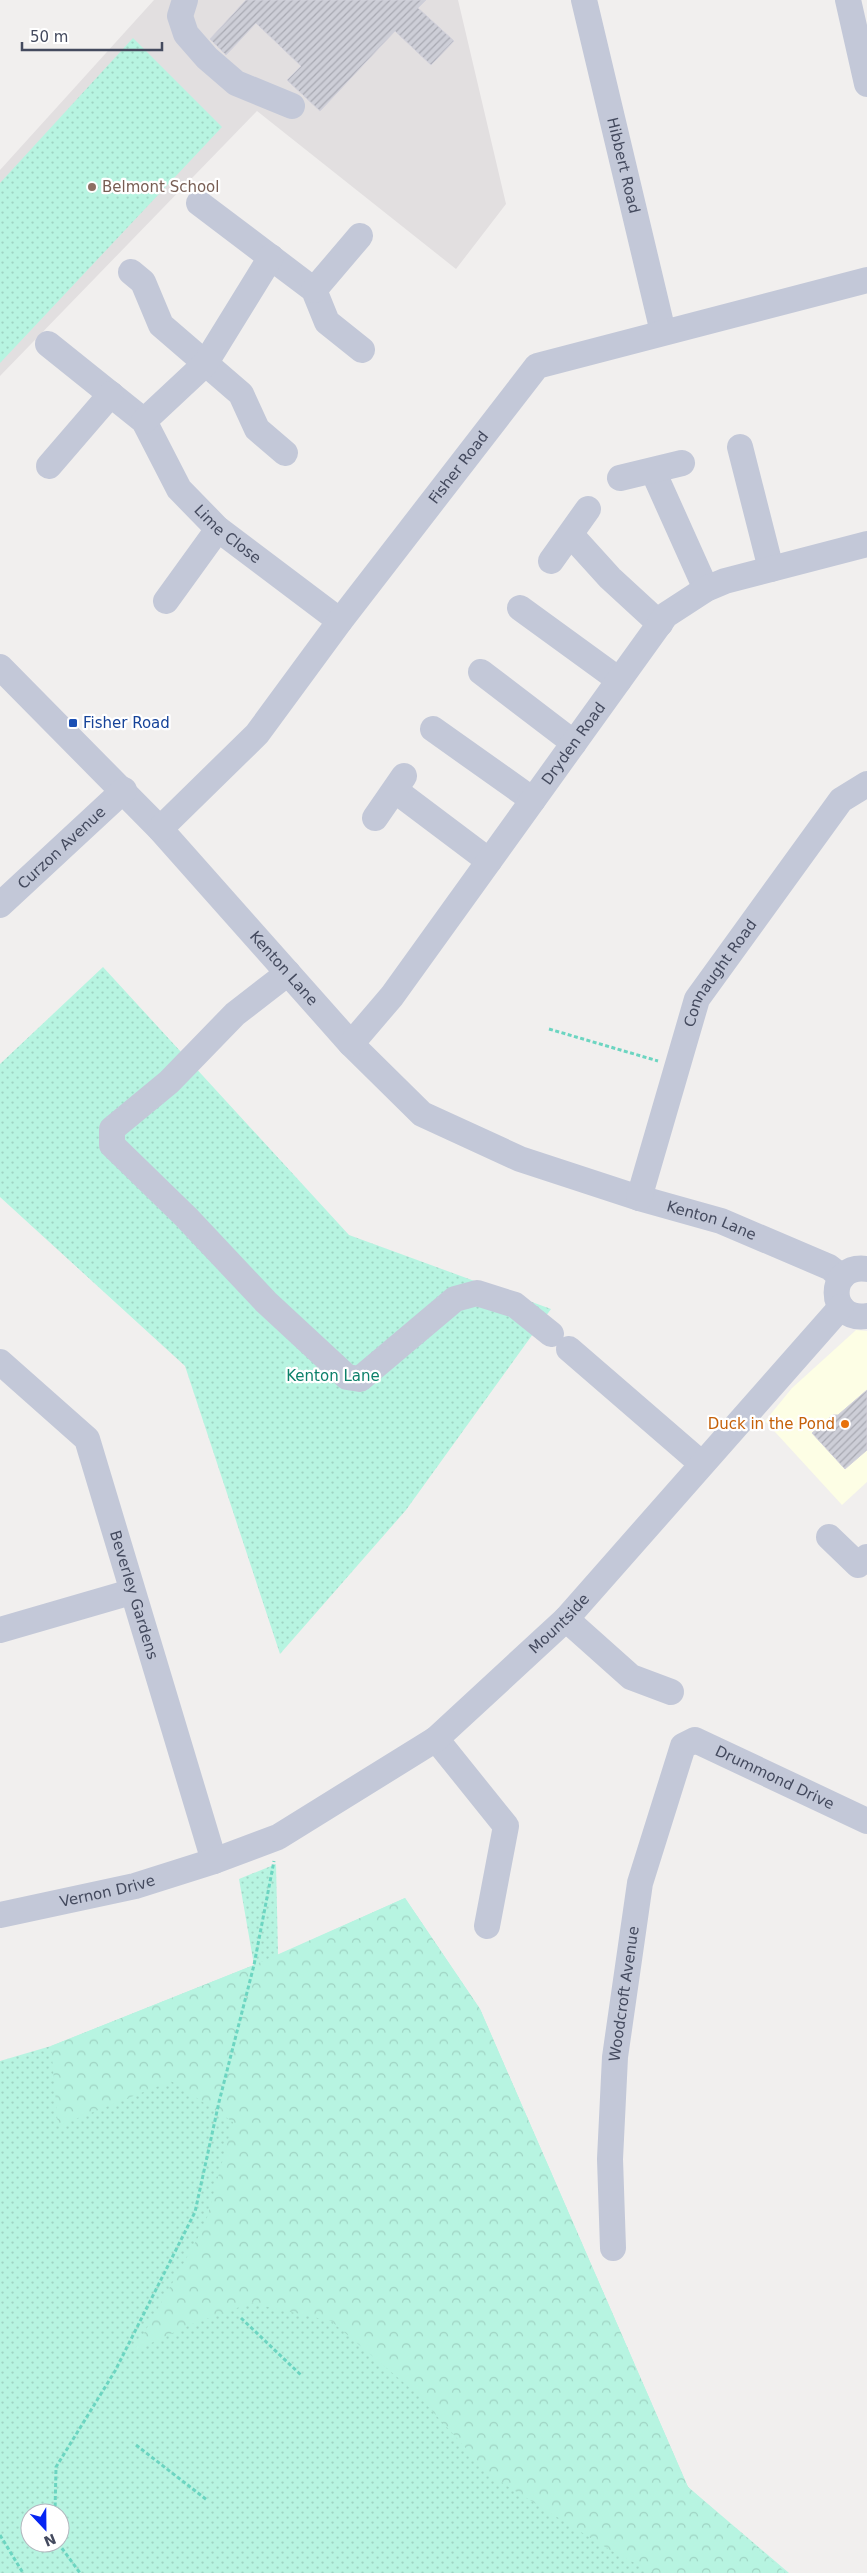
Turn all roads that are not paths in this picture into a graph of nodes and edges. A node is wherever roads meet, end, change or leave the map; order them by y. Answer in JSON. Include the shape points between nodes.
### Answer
{"nodes":[{"id":1,"x":185,"y":0,"type":"edge"},
{"id":2,"x":584,"y":0,"type":"edge"},
{"id":3,"x":848,"y":0,"type":"edge"},
{"id":4,"x":867,"y":84,"type":"edge"},
{"id":5,"x":292,"y":106,"type":"dead end"},
{"id":6,"x":199,"y":203,"type":"dead end"},
{"id":7,"x":360,"y":236,"type":"dead end"},
{"id":8,"x":271,"y":257,"type":"junction"},
{"id":9,"x":131,"y":272,"type":"dead end"},
{"id":10,"x":867,"y":280,"type":"edge"},
{"id":11,"x":314,"y":290,"type":"junction"},
{"id":12,"x":663,"y":332,"type":"junction"},
{"id":13,"x":48,"y":344,"type":"dead end"},
{"id":14,"x":362,"y":350,"type":"dead end"},
{"id":15,"x":205,"y":364,"type":"junction"},
{"id":16,"x":111,"y":394,"type":"junction"},
{"id":17,"x":144,"y":421,"type":"junction"},
{"id":18,"x":741,"y":447,"type":"dead end"},
{"id":19,"x":285,"y":453,"type":"dead end"},
{"id":20,"x":682,"y":463,"type":"dead end"},
{"id":21,"x":49,"y":466,"type":"dead end"},
{"id":22,"x":653,"y":471,"type":"junction"},
{"id":23,"x":620,"y":478,"type":"dead end"},
{"id":24,"x":588,"y":509,"type":"dead end"},
{"id":25,"x":218,"y":529,"type":"junction"},
{"id":26,"x":571,"y":535,"type":"junction"},
{"id":27,"x":867,"y":544,"type":"edge"},
{"id":28,"x":551,"y":561,"type":"dead end"},
{"id":29,"x":771,"y":569,"type":"junction"},
{"id":30,"x":706,"y":589,"type":"junction"},
{"id":31,"x":166,"y":601,"type":"dead end"},
{"id":32,"x":519,"y":609,"type":"dead end"},
{"id":33,"x":340,"y":621,"type":"junction"},
{"id":34,"x":660,"y":624,"type":"junction"},
{"id":35,"x":0,"y":667,"type":"edge"},
{"id":36,"x":481,"y":672,"type":"dead end"},
{"id":37,"x":619,"y":680,"type":"junction"},
{"id":38,"x":434,"y":729,"type":"dead end"},
{"id":39,"x":574,"y":743,"type":"junction"},
{"id":40,"x":867,"y":784,"type":"edge"},
{"id":41,"x":124,"y":790,"type":"junction"},
{"id":42,"x":533,"y":800,"type":"junction"},
{"id":43,"x":376,"y":818,"type":"dead end"},
{"id":44,"x":160,"y":829,"type":"junction"},
{"id":45,"x":489,"y":861,"type":"junction"},
{"id":46,"x":0,"y":905,"type":"edge"},
{"id":47,"x":288,"y":973,"type":"junction"},
{"id":48,"x":350,"y":1044,"type":"junction"},
{"id":49,"x":640,"y":1198,"type":"junction"},
{"id":50,"x":867,"y":1269,"type":"edge"},
{"id":51,"x":842,"y":1277,"type":"junction"},
{"id":52,"x":841,"y":1307,"type":"junction"},
{"id":53,"x":867,"y":1316,"type":"edge"},
{"id":54,"x":0,"y":1362,"type":"edge"},
{"id":55,"x":702,"y":1464,"type":"junction"},
{"id":56,"x":829,"y":1537,"type":"dead end"},
{"id":57,"x":867,"y":1557,"type":"edge"},
{"id":58,"x":131,"y":1592,"type":"junction"},
{"id":59,"x":566,"y":1619,"type":"junction"},
{"id":60,"x":0,"y":1630,"type":"edge"},
{"id":61,"x":672,"y":1692,"type":"dead end"},
{"id":62,"x":436,"y":1739,"type":"junction"},
{"id":63,"x":683,"y":1746,"type":"joint"},
{"id":64,"x":867,"y":1821,"type":"edge"},
{"id":65,"x":214,"y":1861,"type":"junction"},
{"id":66,"x":0,"y":1915,"type":"edge"},
{"id":67,"x":487,"y":1926,"type":"dead end"},
{"id":68,"x":613,"y":2248,"type":"dead end"}],
"edges":[{"from":1,"to":5,"type":"street","via":[[180,16],[186,34],[207,58],[236,83]]},
{"from":2,"to":12,"type":"street","name":"Hibbert Road"},
{"from":3,"to":4,"type":"street"},
{"from":6,"to":8,"type":"street"},
{"from":7,"to":11,"type":"street"},
{"from":8,"to":11,"type":"street"},
{"from":8,"to":15,"type":"street"},
{"from":9,"to":15,"type":"street","via":[[143,282],[161,325]]},
{"from":10,"to":12,"type":"street","name":"Fisher Road"},
{"from":11,"to":14,"type":"street","via":[[326,322]]},
{"from":12,"to":33,"type":"street","name":"Fisher Road","via":[[537,366]]},
{"from":13,"to":16,"type":"street","name":"Lime Close"},
{"from":15,"to":17,"type":"street"},
{"from":15,"to":19,"type":"street","via":[[241,394],[257,429]]},
{"from":16,"to":17,"type":"street","name":"Lime Close"},
{"from":16,"to":21,"type":"street"},
{"from":17,"to":25,"type":"street","name":"Lime Close","via":[[179,489]]},
{"from":18,"to":29,"type":"street"},
{"from":20,"to":22,"type":"street"},
{"from":22,"to":23,"type":"street"},
{"from":22,"to":30,"type":"street"},
{"from":24,"to":26,"type":"street"},
{"from":25,"to":31,"type":"street"},
{"from":25,"to":33,"type":"street","name":"Lime Close"},
{"from":26,"to":28,"type":"street"},
{"from":26,"to":34,"type":"street","via":[[610,578]]},
{"from":27,"to":29,"type":"street","name":"Dryden Road"},
{"from":29,"to":30,"type":"street","name":"Dryden Road"},
{"from":30,"to":34,"type":"street","name":"Dryden Road","via":[[666,615]]},
{"from":32,"to":37,"type":"street"},
{"from":33,"to":44,"type":"street","name":"Fisher Road","via":[[257,734]]},
{"from":34,"to":37,"type":"street","name":"Dryden Road"},
{"from":35,"to":41,"type":"street","name":"Kenton Lane"},
{"from":36,"to":39,"type":"street"},
{"from":37,"to":39,"type":"street","name":"Dryden Road"},
{"from":38,"to":42,"type":"street"},
{"from":39,"to":42,"type":"street","name":"Dryden Road"},
{"from":40,"to":49,"type":"street","name":"Connaught Road","via":[[841,800],[697,999]]},
{"from":41,"to":44,"type":"street","name":"Kenton Lane"},
{"from":41,"to":46,"type":"street","name":"Curzon Avenue"},
{"from":42,"to":45,"type":"street","name":"Dryden Road"},
{"from":43,"to":45,"type":"street","via":[[400,783]]},
{"from":44,"to":47,"type":"street","name":"Kenton Lane"},
{"from":45,"to":48,"type":"street","name":"Dryden Road","via":[[392,996]]},
{"from":47,"to":48,"type":"street","name":"Kenton Lane"},
{"from":47,"to":55,"type":"street","via":[[235,1014],[169,1082],[112,1129],[112,1145],[266,1302],[347,1377],[360,1380],[455,1300],[477,1293],[515,1305]]},
{"from":48,"to":49,"type":"street","name":"Kenton Lane","via":[[422,1114],[520,1159]]},
{"from":49,"to":51,"type":"street","name":"Kenton Lane","via":[[721,1221],[829,1267]]},
{"from":50,"to":51,"type":"street","via":[[854,1269]]},
{"from":51,"to":52,"type":"street","via":[[836,1292]]},
{"from":52,"to":53,"type":"street","via":[[853,1316]]},
{"from":52,"to":55,"type":"street","name":"Mountside"},
{"from":54,"to":58,"type":"street","name":"Beverley Gardens","via":[[86,1439]]},
{"from":55,"to":59,"type":"street","name":"Mountside"},
{"from":56,"to":57,"type":"street","via":[[858,1565]]},
{"from":58,"to":60,"type":"street"},
{"from":58,"to":65,"type":"street","name":"Beverley Gardens"},
{"from":59,"to":61,"type":"street","via":[[631,1677]]},
{"from":59,"to":62,"type":"street","name":"Mountside"},
{"from":62,"to":65,"type":"street","name":"Mountside","via":[[278,1837]]},
{"from":62,"to":67,"type":"street","via":[[506,1826]]},
{"from":63,"to":64,"type":"street","name":"Drummond Drive","via":[[695,1740]]},
{"from":63,"to":68,"type":"street","name":"Woodcroft Avenue","via":[[640,1884],[615,2057],[610,2159]]},
{"from":65,"to":66,"type":"street","name":"Vernon Drive","via":[[135,1886]]}]}
